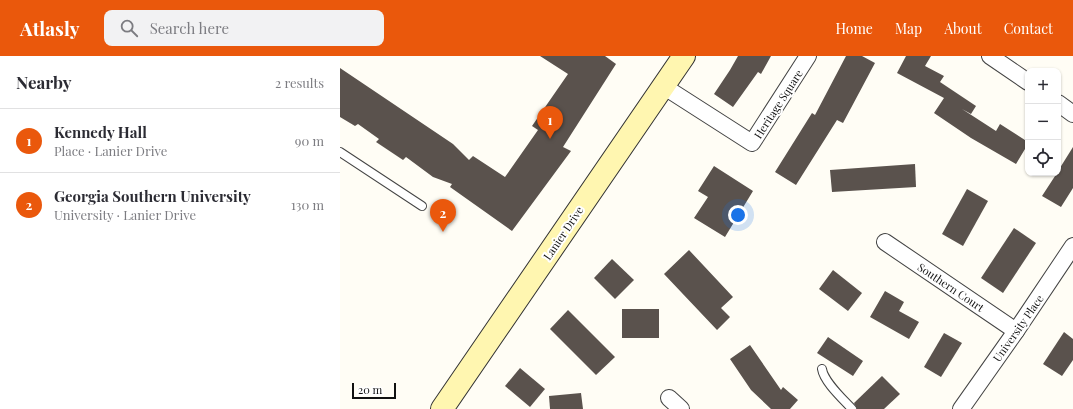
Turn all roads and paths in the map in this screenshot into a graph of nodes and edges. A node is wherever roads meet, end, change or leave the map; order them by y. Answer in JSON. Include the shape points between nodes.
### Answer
{"nodes":[{"id":1,"x":684,"y":56,"type":"edge"},
{"id":2,"x":808,"y":56,"type":"edge"},
{"id":3,"x":990,"y":56,"type":"edge"},
{"id":4,"x":1025,"y":80,"type":"edge"},
{"id":5,"x":663,"y":86,"type":"junction"},
{"id":6,"x":1059,"y":104,"type":"edge"},
{"id":7,"x":1073,"y":114,"type":"edge"},
{"id":8,"x":340,"y":152,"type":"edge"},
{"id":9,"x":422,"y":206,"type":"dead end"},
{"id":10,"x":885,"y":242,"type":"dead end"},
{"id":11,"x":1073,"y":246,"type":"edge"},
{"id":12,"x":1016,"y":331,"type":"junction"},
{"id":13,"x":822,"y":369,"type":"dead end"},
{"id":14,"x":442,"y":409,"type":"edge"},
{"id":15,"x":852,"y":409,"type":"edge"},
{"id":16,"x":960,"y":409,"type":"edge"}],
"edges":[{"from":1,"to":5,"type":"street","name":"Lanier Drive"},
{"from":2,"to":5,"type":"street","name":"Heritage Square","via":[[752,143]]},
{"from":3,"to":4,"type":"street"},
{"from":5,"to":14,"type":"street","name":"Lanier Drive"},
{"from":6,"to":7,"type":"street"},
{"from":8,"to":9,"type":"lane"},
{"from":10,"to":12,"type":"street","name":"Southern Court"},
{"from":11,"to":12,"type":"street","name":"University Place"},
{"from":12,"to":16,"type":"street","name":"University Place"},
{"from":13,"to":15,"type":"lane","via":[[822,374],[831,386]]}]}
